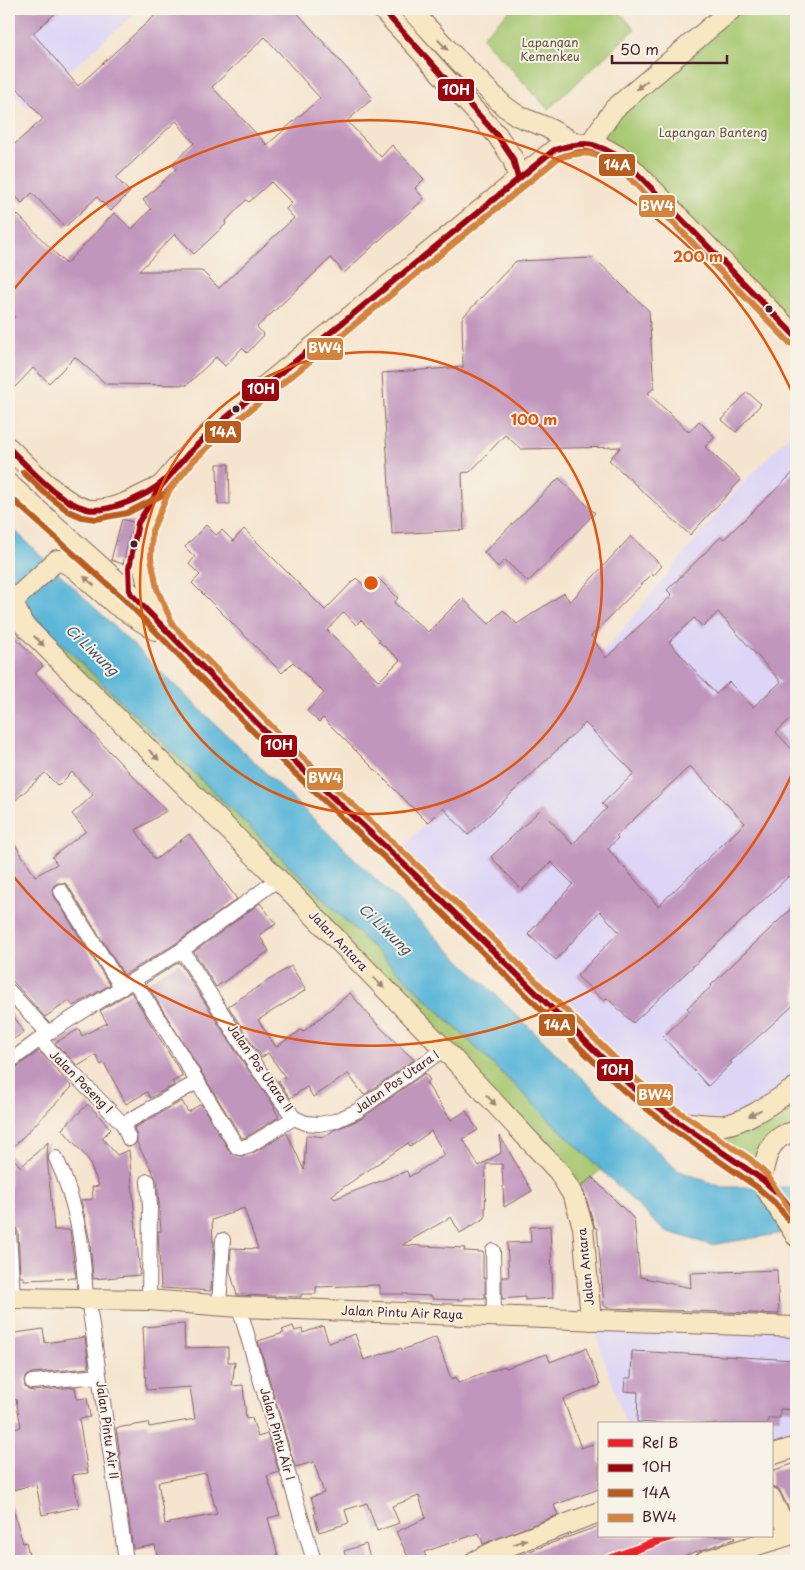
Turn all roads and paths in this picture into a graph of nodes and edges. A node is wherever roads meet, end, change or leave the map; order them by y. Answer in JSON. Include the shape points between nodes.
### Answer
{"nodes":[{"id":1,"x":382,"y":9,"type":"edge"},
{"id":2,"x":410,"y":9,"type":"edge"},
{"id":3,"x":732,"y":9,"type":"edge"},
{"id":4,"x":583,"y":143,"type":"junction"},
{"id":5,"x":518,"y":178,"type":"junction"},
{"id":6,"x":796,"y":337,"type":"edge"},
{"id":7,"x":9,"y":448,"type":"edge"},
{"id":8,"x":9,"y":484,"type":"edge"},
{"id":9,"x":161,"y":486,"type":"junction"},
{"id":10,"x":12,"y":601,"type":"edge"},
{"id":11,"x":170,"y":635,"type":"junction"},
{"id":12,"x":278,"y":879,"type":"junction"},
{"id":13,"x":61,"y":891,"type":"dead end"},
{"id":14,"x":182,"y":950,"type":"junction"},
{"id":15,"x":128,"y":984,"type":"junction"},
{"id":16,"x":9,"y":991,"type":"edge"},
{"id":17,"x":44,"y":1036,"type":"junction"},
{"id":18,"x":444,"y":1050,"type":"junction"},
{"id":19,"x":9,"y":1062,"type":"edge"},
{"id":20,"x":197,"y":1082,"type":"junction"},
{"id":21,"x":796,"y":1087,"type":"edge"},
{"id":22,"x":294,"y":1118,"type":"junction"},
{"id":23,"x":679,"y":1122,"type":"junction"},
{"id":24,"x":123,"y":1124,"type":"junction"},
{"id":25,"x":796,"y":1132,"type":"edge"},
{"id":26,"x":129,"y":1139,"type":"dead end"},
{"id":27,"x":56,"y":1158,"type":"dead end"},
{"id":28,"x":148,"y":1181,"type":"dead end"},
{"id":29,"x":762,"y":1181,"type":"junction"},
{"id":30,"x":9,"y":1233,"type":"edge"},
{"id":31,"x":796,"y":1236,"type":"edge"},
{"id":32,"x":223,"y":1240,"type":"dead end"},
{"id":33,"x":493,"y":1251,"type":"dead end"},
{"id":34,"x":11,"y":1298,"type":"edge"},
{"id":35,"x":87,"y":1298,"type":"junction"},
{"id":36,"x":149,"y":1300,"type":"junction"},
{"id":37,"x":219,"y":1306,"type":"junction"},
{"id":38,"x":239,"y":1308,"type":"junction"},
{"id":39,"x":494,"y":1316,"type":"junction"},
{"id":40,"x":591,"y":1320,"type":"junction"},
{"id":41,"x":796,"y":1327,"type":"edge"},
{"id":42,"x":99,"y":1376,"type":"junction"},
{"id":43,"x":32,"y":1382,"type":"dead end"},
{"id":44,"x":796,"y":1447,"type":"edge"},
{"id":45,"x":772,"y":1456,"type":"edge"},
{"id":46,"x":772,"y":1501,"type":"edge"},
{"id":47,"x":598,"y":1512,"type":"edge"},
{"id":48,"x":796,"y":1533,"type":"edge"},
{"id":49,"x":126,"y":1561,"type":"edge"},
{"id":50,"x":314,"y":1561,"type":"edge"},
{"id":51,"x":475,"y":1561,"type":"edge"},
{"id":52,"x":705,"y":1561,"type":"edge"}],
"edges":[{"from":1,"to":5,"type":"street","via":[[496,134],[513,159]]},
{"from":2,"to":4,"type":"street","one_way":true,"via":[[504,106],[518,116]]},
{"from":3,"to":4,"type":"street","one_way":true,"via":[[614,109]]},
{"from":4,"to":5,"type":"street","via":[[554,150]]},
{"from":4,"to":6,"type":"street","via":[[603,147],[623,159]]},
{"from":5,"to":9,"type":"street","via":[[222,421]]},
{"from":7,"to":9,"type":"street","via":[[50,486],[85,509],[125,504]]},
{"from":8,"to":11,"type":"street","via":[[130,593]]},
{"from":9,"to":11,"type":"street","via":[[143,529],[142,559],[150,592]]},
{"from":11,"to":10,"type":"street","one_way":true,"via":[[150,627],[116,605],[74,568],[57,561]]},
{"from":10,"to":12,"type":"street","name":"Jalan Antara","one_way":true,"via":[[22,624]]},
{"from":11,"to":23,"type":"street","via":[[291,758],[630,1085]]},
{"from":12,"to":14,"type":"street"},
{"from":12,"to":18,"type":"street","name":"Jalan Antara","one_way":true},
{"from":13,"to":15,"type":"street","name":"Jalan Pos Utara II"},
{"from":14,"to":15,"type":"street"},
{"from":14,"to":22,"type":"street","name":"Jalan Pos Utara II","via":[[253,1062]]},
{"from":15,"to":17,"type":"street"},
{"from":15,"to":20,"type":"street","name":"Jalan Pos Utara II"},
{"from":16,"to":17,"type":"street","name":"Jalan Poseng I"},
{"from":17,"to":19,"type":"street"},
{"from":17,"to":24,"type":"street","name":"Jalan Poseng I"},
{"from":18,"to":22,"type":"street","name":"Jalan Pos Utara I","via":[[357,1111],[335,1121],[319,1124]]},
{"from":18,"to":40,"type":"street","name":"Jalan Antara","one_way":true,"via":[[559,1172],[574,1197],[583,1228]]},
{"from":20,"to":22,"type":"street","name":"Jalan Pos Utara II","via":[[237,1147],[250,1145]]},
{"from":20,"to":24,"type":"street","name":"Jalan Poseng I"},
{"from":21,"to":23,"type":"street","one_way":true,"via":[[767,1106],[726,1125]]},
{"from":23,"to":29,"type":"street","via":[[744,1165]]},
{"from":24,"to":26,"type":"street","name":"Jalan Poseng I"},
{"from":25,"to":29,"type":"street","via":[[785,1134],[768,1151]]},
{"from":27,"to":35,"type":"street","name":"Jalan Pintu Air II","via":[[68,1183],[80,1231]]},
{"from":28,"to":36,"type":"street"},
{"from":29,"to":31,"type":"street"},
{"from":30,"to":34,"type":"street"},
{"from":32,"to":37,"type":"street"},
{"from":33,"to":39,"type":"street"},
{"from":34,"to":35,"type":"street","name":"Jalan Pintu Air Raya"},
{"from":35,"to":36,"type":"street","name":"Jalan Pintu Air Raya"},
{"from":35,"to":42,"type":"street","name":"Jalan Pintu Air II"},
{"from":36,"to":37,"type":"street","name":"Jalan Pintu Air Raya"},
{"from":37,"to":38,"type":"street","name":"Jalan Pintu Air Raya"},
{"from":38,"to":39,"type":"street","name":"Jalan Pintu Air Raya"},
{"from":38,"to":50,"type":"street","name":"Jalan Pintu Air I"},
{"from":39,"to":40,"type":"street","name":"Jalan Pintu Air Raya"},
{"from":40,"to":41,"type":"street","name":"Jalan Pintu Air Raya"},
{"from":42,"to":43,"type":"street"},
{"from":42,"to":49,"type":"street","name":"Jalan Pintu Air II"},
{"from":44,"to":45,"type":"street"},
{"from":46,"to":48,"type":"street","via":[[783,1521]]},
{"from":51,"to":47,"type":"street","one_way":true},
{"from":48,"to":52,"type":"street"}]}
